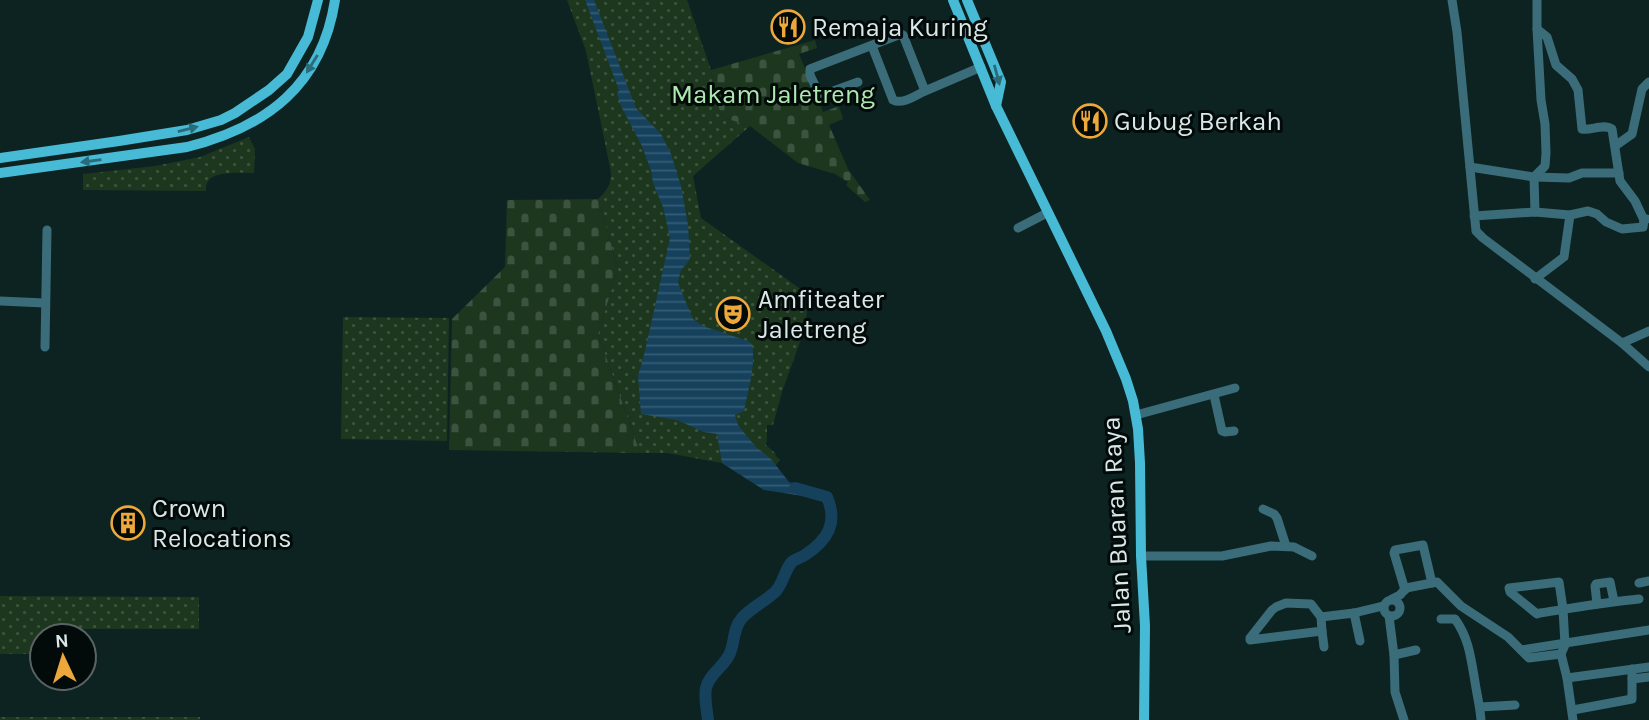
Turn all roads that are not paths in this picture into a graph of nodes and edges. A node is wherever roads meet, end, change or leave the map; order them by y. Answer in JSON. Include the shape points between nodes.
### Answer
{"nodes":[{"id":1,"x":318,"y":0,"type":"edge"},
{"id":2,"x":335,"y":0,"type":"edge"},
{"id":3,"x":953,"y":0,"type":"edge"},
{"id":4,"x":967,"y":0,"type":"edge"},
{"id":5,"x":1452,"y":0,"type":"edge"},
{"id":6,"x":1537,"y":0,"type":"edge"},
{"id":7,"x":1536,"y":29,"type":"junction"},
{"id":8,"x":872,"y":46,"type":"junction"},
{"id":9,"x":981,"y":67,"type":"junction"},
{"id":10,"x":858,"y":82,"type":"dead end"},
{"id":11,"x":1649,"y":82,"type":"edge"},
{"id":12,"x":925,"y":91,"type":"junction"},
{"id":13,"x":996,"y":106,"type":"junction"},
{"id":14,"x":119,"y":141,"type":"junction"},
{"id":15,"x":1615,"y":146,"type":"junction"},
{"id":16,"x":121,"y":157,"type":"junction"},
{"id":17,"x":0,"y":158,"type":"edge"},
{"id":18,"x":1470,"y":167,"type":"junction"},
{"id":19,"x":0,"y":173,"type":"edge"},
{"id":20,"x":1619,"y":173,"type":"junction"},
{"id":21,"x":1534,"y":177,"type":"junction"},
{"id":22,"x":1535,"y":212,"type":"junction"},
{"id":23,"x":1048,"y":213,"type":"junction"},
{"id":24,"x":1570,"y":215,"type":"junction"},
{"id":25,"x":1474,"y":216,"type":"junction"},
{"id":26,"x":1647,"y":219,"type":"edge"},
{"id":27,"x":1018,"y":228,"type":"dead end"},
{"id":28,"x":47,"y":230,"type":"dead end"},
{"id":29,"x":1535,"y":279,"type":"junction"},
{"id":30,"x":0,"y":301,"type":"edge"},
{"id":31,"x":45,"y":303,"type":"junction"},
{"id":32,"x":1649,"y":331,"type":"edge"},
{"id":33,"x":1622,"y":343,"type":"junction"},
{"id":34,"x":45,"y":347,"type":"dead end"},
{"id":35,"x":1649,"y":368,"type":"edge"},
{"id":36,"x":1235,"y":388,"type":"dead end"},
{"id":37,"x":1214,"y":395,"type":"junction"},
{"id":38,"x":1136,"y":415,"type":"junction"},
{"id":39,"x":1234,"y":431,"type":"dead end"},
{"id":40,"x":1262,"y":509,"type":"dead end"},
{"id":41,"x":1286,"y":546,"type":"junction"},
{"id":42,"x":1141,"y":556,"type":"junction"},
{"id":43,"x":1312,"y":556,"type":"dead end"},
{"id":44,"x":1433,"y":583,"type":"junction"},
{"id":45,"x":1405,"y":590,"type":"junction"},
{"id":46,"x":1392,"y":599,"type":"junction"},
{"id":47,"x":1639,"y":599,"type":"dead end"},
{"id":48,"x":1614,"y":601,"type":"junction"},
{"id":49,"x":1597,"y":604,"type":"junction"},
{"id":50,"x":1384,"y":606,"type":"junction"},
{"id":51,"x":1563,"y":610,"type":"junction"},
{"id":52,"x":1354,"y":613,"type":"junction"},
{"id":53,"x":1389,"y":615,"type":"junction"},
{"id":54,"x":1321,"y":617,"type":"junction"},
{"id":55,"x":1441,"y":619,"type":"dead end"},
{"id":56,"x":1649,"y":630,"type":"edge"},
{"id":57,"x":1322,"y":631,"type":"junction"},
{"id":58,"x":1360,"y":641,"type":"dead end"},
{"id":59,"x":1565,"y":645,"type":"junction"},
{"id":60,"x":1324,"y":647,"type":"dead end"},
{"id":61,"x":1416,"y":650,"type":"dead end"},
{"id":62,"x":1521,"y":650,"type":"junction"},
{"id":63,"x":1560,"y":654,"type":"junction"},
{"id":64,"x":1394,"y":655,"type":"junction"},
{"id":65,"x":1649,"y":667,"type":"edge"},
{"id":66,"x":1632,"y":674,"type":"junction"},
{"id":67,"x":1649,"y":677,"type":"edge"},
{"id":68,"x":1567,"y":678,"type":"junction"},
{"id":69,"x":1516,"y":705,"type":"dead end"},
{"id":70,"x":1480,"y":707,"type":"junction"},
{"id":71,"x":1573,"y":715,"type":"edge"},
{"id":72,"x":1144,"y":720,"type":"edge"},
{"id":73,"x":1404,"y":720,"type":"edge"},
{"id":74,"x":1481,"y":720,"type":"edge"}],
"edges":[{"from":14,"to":1,"type":"main road","one_way":true,"via":[[221,120],[269,90],[287,74],[309,37]]},
{"from":2,"to":16,"type":"main road","one_way":true,"via":[[320,51],[296,88],[271,112],[211,141]]},
{"from":3,"to":9,"type":"main road","name":"Jalan Buaran Raya"},
{"from":4,"to":13,"type":"main road","name":"Jalan Buaran Raya","one_way":true,"via":[[1001,82]]},
{"from":5,"to":18,"type":"street"},
{"from":6,"to":7,"type":"street"},
{"from":7,"to":15,"type":"street","via":[[1547,37],[1556,65],[1578,90],[1581,129],[1609,127]]},
{"from":7,"to":21,"type":"street","via":[[1546,153],[1545,166]]},
{"from":8,"to":10,"type":"street","via":[[810,69],[819,94]]},
{"from":8,"to":12,"type":"street","via":[[893,100]]},
{"from":8,"to":12,"type":"street","via":[[903,35]]},
{"from":9,"to":12,"type":"street"},
{"from":9,"to":13,"type":"main road","name":"Jalan Buaran Raya"},
{"from":11,"to":15,"type":"street","via":[[1642,89],[1632,134]]},
{"from":13,"to":23,"type":"main road","name":"Jalan Buaran Raya"},
{"from":14,"to":16,"type":"main road"},
{"from":14,"to":17,"type":"main road"},
{"from":15,"to":20,"type":"street"},
{"from":16,"to":19,"type":"main road","one_way":true},
{"from":18,"to":21,"type":"street"},
{"from":18,"to":25,"type":"street"},
{"from":20,"to":21,"type":"street"},
{"from":20,"to":26,"type":"street"},
{"from":21,"to":22,"type":"street"},
{"from":22,"to":24,"type":"street"},
{"from":22,"to":25,"type":"street"},
{"from":23,"to":27,"type":"street"},
{"from":23,"to":38,"type":"main road","name":"Jalan Buaran Raya","via":[[1106,331]]},
{"from":24,"to":26,"type":"street","via":[[1593,212],[1625,230],[1643,227]]},
{"from":24,"to":29,"type":"street","via":[[1564,257]]},
{"from":25,"to":29,"type":"street","via":[[1476,231]]},
{"from":28,"to":31,"type":"street"},
{"from":29,"to":33,"type":"street"},
{"from":30,"to":31,"type":"street"},
{"from":31,"to":34,"type":"street"},
{"from":32,"to":33,"type":"street"},
{"from":33,"to":35,"type":"street"},
{"from":36,"to":37,"type":"street"},
{"from":37,"to":38,"type":"street"},
{"from":37,"to":39,"type":"street","via":[[1222,431]]},
{"from":38,"to":42,"type":"main road","name":"Jalan Buaran Raya"},
{"from":40,"to":41,"type":"street","via":[[1277,518]]},
{"from":41,"to":42,"type":"street","via":[[1222,555]]},
{"from":41,"to":43,"type":"street"},
{"from":42,"to":72,"type":"main road","name":"Jalan Buaran Raya"},
{"from":44,"to":45,"type":"street"},
{"from":44,"to":45,"type":"street","via":[[1423,545],[1395,550]]},
{"from":44,"to":62,"type":"street"},
{"from":45,"to":46,"type":"street"},
{"from":46,"to":50,"type":"street"},
{"from":46,"to":53,"type":"street","via":[[1400,610]]},
{"from":47,"to":48,"type":"street"},
{"from":48,"to":49,"type":"street"},
{"from":48,"to":49,"type":"street","via":[[1610,582],[1596,584]]},
{"from":49,"to":51,"type":"street"},
{"from":50,"to":52,"type":"street"},
{"from":50,"to":53,"type":"street"},
{"from":51,"to":51,"type":"street","via":[[1559,582],[1509,589],[1537,614]]},
{"from":51,"to":59,"type":"street"},
{"from":52,"to":54,"type":"street"},
{"from":52,"to":58,"type":"street"},
{"from":53,"to":64,"type":"street"},
{"from":54,"to":57,"type":"street"},
{"from":54,"to":57,"type":"street","via":[[1309,603],[1286,603],[1262,623],[1264,639]]},
{"from":55,"to":70,"type":"street","via":[[1455,619],[1466,640]]},
{"from":56,"to":59,"type":"street"},
{"from":57,"to":60,"type":"street"},
{"from":59,"to":62,"type":"street"},
{"from":59,"to":63,"type":"street"},
{"from":61,"to":64,"type":"street"},
{"from":62,"to":63,"type":"street","via":[[1530,659]]},
{"from":63,"to":68,"type":"street"},
{"from":64,"to":73,"type":"street","via":[[1395,692]]},
{"from":65,"to":66,"type":"street"},
{"from":66,"to":67,"type":"street"},
{"from":66,"to":68,"type":"street"},
{"from":66,"to":71,"type":"street","via":[[1629,701]]},
{"from":68,"to":71,"type":"street"},
{"from":69,"to":70,"type":"street"},
{"from":70,"to":74,"type":"street"}]}
